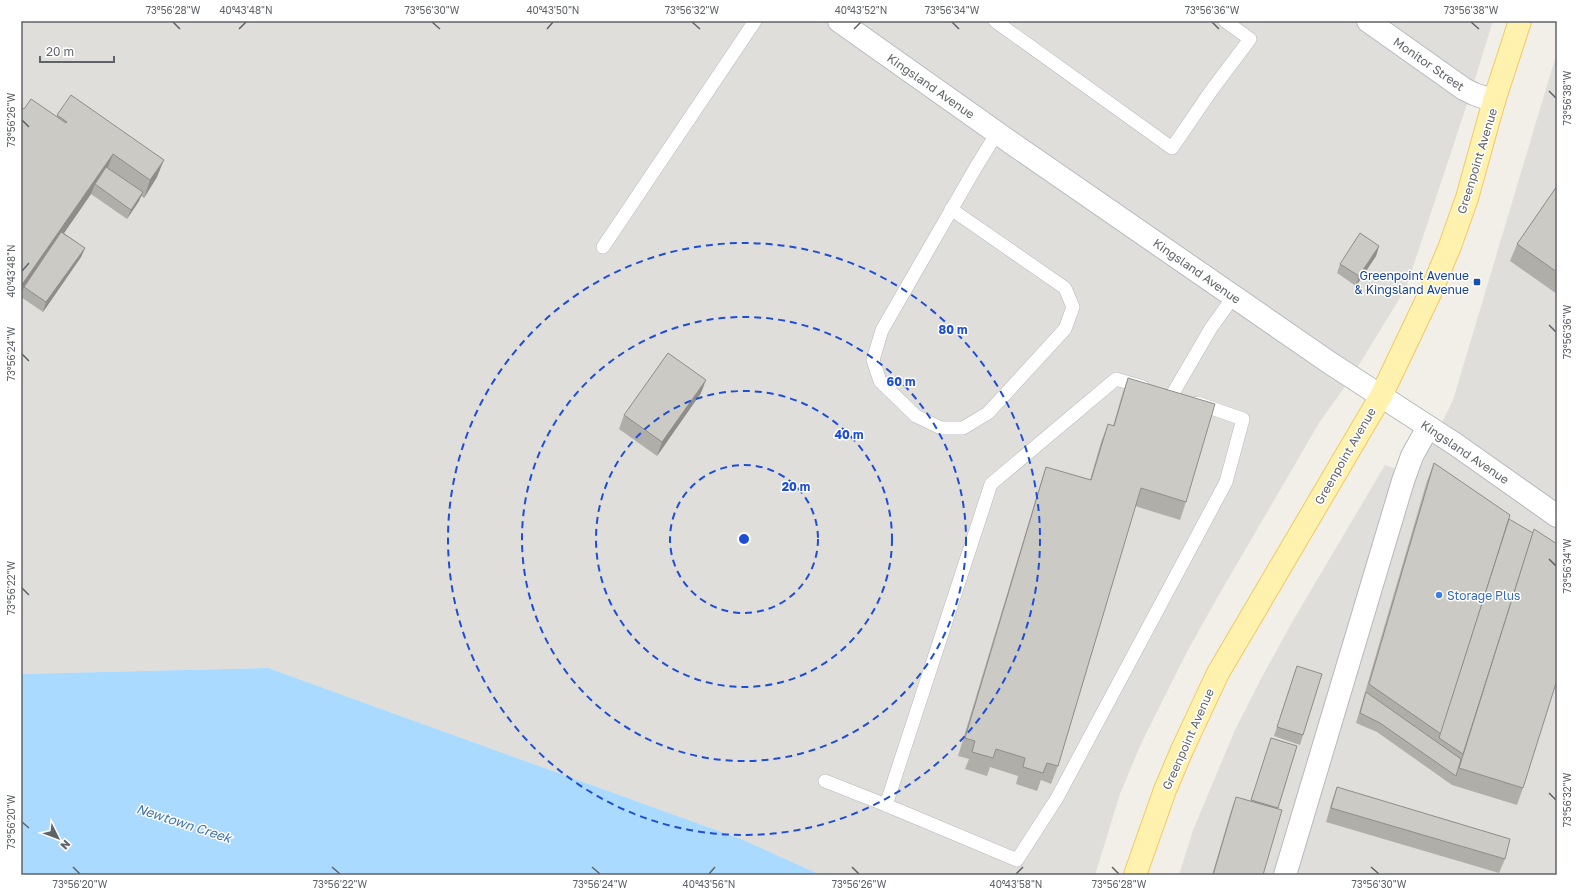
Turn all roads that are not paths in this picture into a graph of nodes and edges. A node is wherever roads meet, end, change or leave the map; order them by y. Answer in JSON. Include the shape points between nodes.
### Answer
{"nodes":[{"id":1,"x":755,"y":21,"type":"edge"},
{"id":2,"x":840,"y":21,"type":"edge"},
{"id":3,"x":995,"y":21,"type":"edge"},
{"id":4,"x":1225,"y":21,"type":"edge"},
{"id":5,"x":1368,"y":21,"type":"edge"},
{"id":6,"x":1520,"y":21,"type":"edge"},
{"id":7,"x":1494,"y":101,"type":"junction"},
{"id":8,"x":997,"y":133,"type":"junction"},
{"id":9,"x":951,"y":209,"type":"junction"},
{"id":10,"x":603,"y":247,"type":"dead end"},
{"id":11,"x":1234,"y":296,"type":"junction"},
{"id":12,"x":1172,"y":395,"type":"junction"},
{"id":13,"x":1380,"y":396,"type":"junction"},
{"id":14,"x":1428,"y":427,"type":"junction"},
{"id":15,"x":1557,"y":516,"type":"edge"},
{"id":16,"x":825,"y":781,"type":"dead end"},
{"id":17,"x":886,"y":805,"type":"junction"},
{"id":18,"x":1135,"y":875,"type":"edge"},
{"id":19,"x":1285,"y":875,"type":"edge"}],
"edges":[{"from":1,"to":10,"type":"lane"},
{"from":2,"to":8,"type":"main road","name":"Kingsland Avenue"},
{"from":3,"to":4,"type":"lane","via":[[1172,148],[1250,39]]},
{"from":5,"to":7,"type":"main road","name":"Monitor Street","via":[[1464,89]]},
{"from":6,"to":7,"type":"main road","name":"Greenpoint Avenue"},
{"from":7,"to":13,"type":"main road","name":"Greenpoint Avenue","via":[[1467,198],[1448,253]]},
{"from":8,"to":9,"type":"lane"},
{"from":8,"to":11,"type":"main road","name":"Kingsland Avenue"},
{"from":9,"to":9,"type":"lane","via":[[882,330],[873,360],[880,381],[916,416],[941,428],[963,428],[988,413],[1065,329],[1073,307],[1065,288]]},
{"from":11,"to":12,"type":"lane","via":[[1211,328]]},
{"from":11,"to":13,"type":"main road","name":"Kingsland Avenue"},
{"from":12,"to":17,"type":"lane","via":[[1116,379],[991,484]]},
{"from":12,"to":17,"type":"lane","via":[[1243,419],[1226,482],[1057,798],[1017,860]]},
{"from":13,"to":14,"type":"main road","name":"Kingsland Avenue"},
{"from":13,"to":18,"type":"main road","name":"Greenpoint Avenue","via":[[1218,673],[1182,750]]},
{"from":14,"to":15,"type":"main road","name":"Kingsland Avenue"},
{"from":14,"to":19,"type":"main road","via":[[1412,456],[1403,481]]},
{"from":16,"to":17,"type":"lane"}]}
